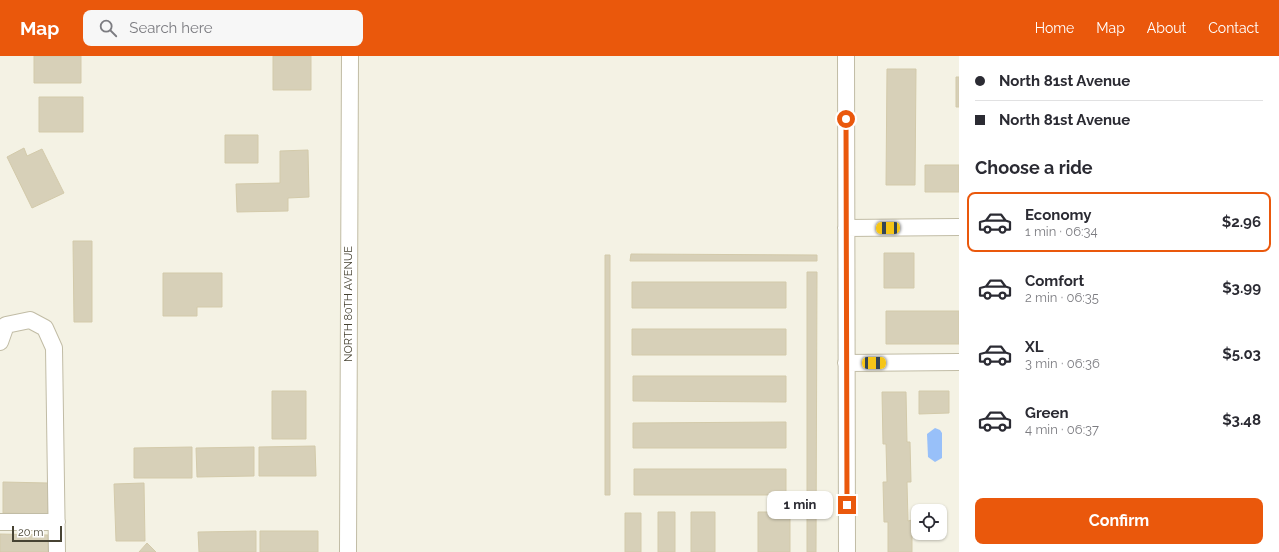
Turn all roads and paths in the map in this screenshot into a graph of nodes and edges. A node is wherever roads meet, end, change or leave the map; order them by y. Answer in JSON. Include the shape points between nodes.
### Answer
{"nodes":[{"id":1,"x":350,"y":56,"type":"edge"},
{"id":2,"x":846,"y":56,"type":"edge"},
{"id":3,"x":846,"y":228,"type":"junction"},
{"id":4,"x":959,"y":228,"type":"edge"},
{"id":5,"x":0,"y":342,"type":"edge"},
{"id":6,"x":959,"y":362,"type":"edge"},
{"id":7,"x":846,"y":363,"type":"junction"},
{"id":8,"x":0,"y":522,"type":"edge"},
{"id":9,"x":57,"y":522,"type":"junction"},
{"id":10,"x":58,"y":552,"type":"edge"},
{"id":11,"x":348,"y":552,"type":"edge"},
{"id":12,"x":847,"y":552,"type":"edge"}],
"edges":[{"from":1,"to":11,"type":"street","name":"NORTH 80TH AVENUE"},
{"from":2,"to":3,"type":"street"},
{"from":3,"to":4,"type":"street"},
{"from":3,"to":7,"type":"street"},
{"from":5,"to":9,"type":"street","via":[[6,325],[30,320],[46,328],[54,348]]},
{"from":6,"to":7,"type":"street"},
{"from":7,"to":12,"type":"street"},
{"from":8,"to":9,"type":"street"},
{"from":9,"to":10,"type":"street"}]}
